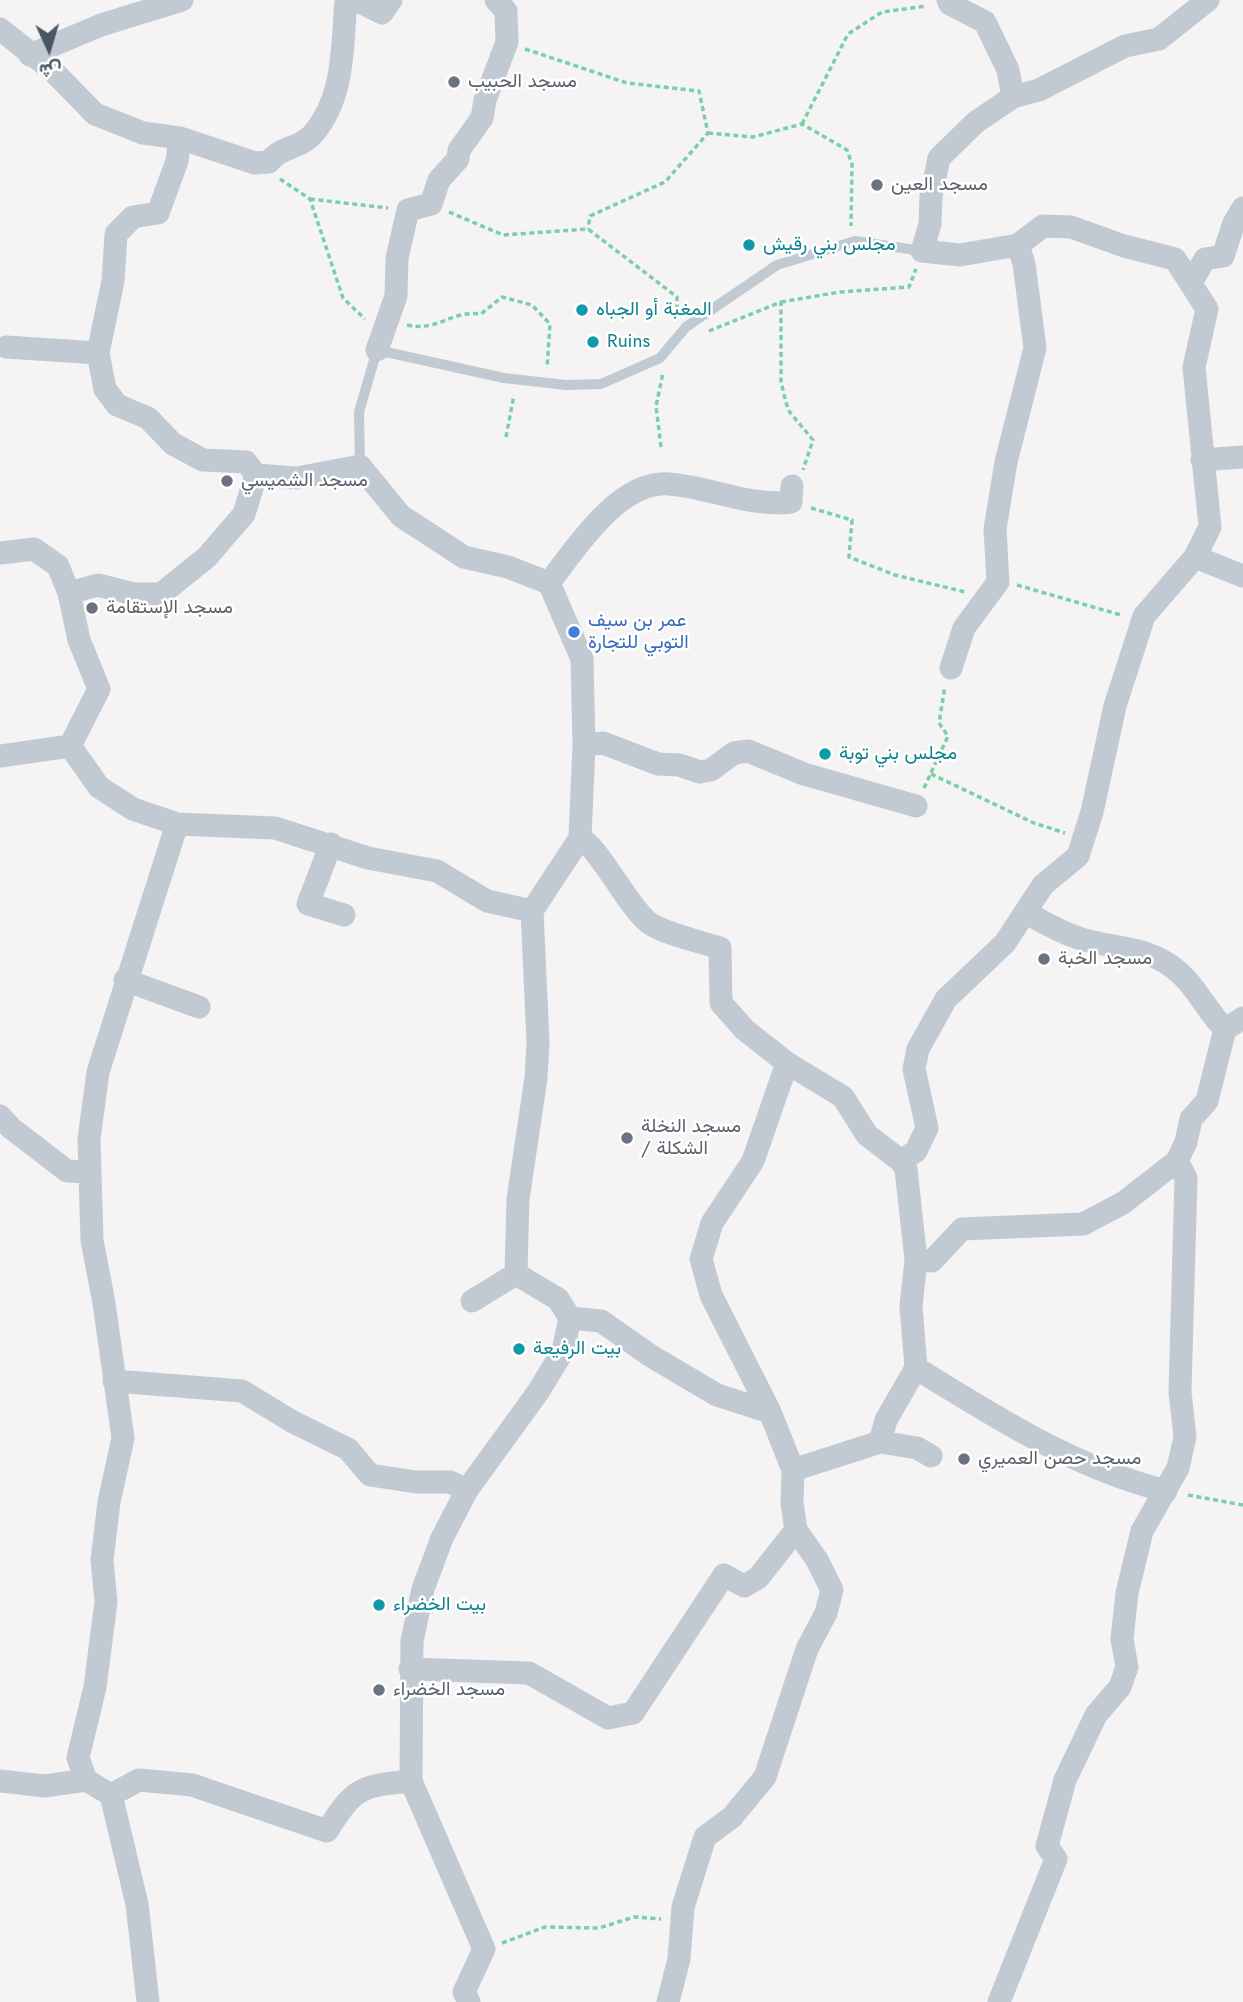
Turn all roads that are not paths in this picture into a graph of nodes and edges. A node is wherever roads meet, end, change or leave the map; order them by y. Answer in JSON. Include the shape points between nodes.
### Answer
{"nodes":[{"id":1,"x":182,"y":0,"type":"edge"},
{"id":2,"x":346,"y":0,"type":"edge"},
{"id":3,"x":356,"y":0,"type":"edge"},
{"id":4,"x":391,"y":0,"type":"edge"},
{"id":5,"x":496,"y":0,"type":"edge"},
{"id":6,"x":1208,"y":0,"type":"edge"},
{"id":7,"x":949,"y":2,"type":"edge"},
{"id":8,"x":0,"y":29,"type":"edge"},
{"id":9,"x":30,"y":55,"type":"junction"},
{"id":10,"x":1013,"y":97,"type":"junction"},
{"id":11,"x":180,"y":138,"type":"junction"},
{"id":12,"x":1243,"y":208,"type":"edge"},
{"id":13,"x":1018,"y":245,"type":"junction"},
{"id":14,"x":922,"y":251,"type":"junction"},
{"id":15,"x":1192,"y":281,"type":"junction"},
{"id":16,"x":382,"y":335,"type":"junction"},
{"id":17,"x":6,"y":347,"type":"dead end"},
{"id":18,"x":98,"y":353,"type":"junction"},
{"id":19,"x":1243,"y":457,"type":"edge"},
{"id":20,"x":1202,"y":460,"type":"junction"},
{"id":21,"x":360,"y":466,"type":"junction"},
{"id":22,"x":256,"y":475,"type":"junction"},
{"id":23,"x":791,"y":494,"type":"road end"},
{"id":24,"x":0,"y":554,"type":"edge"},
{"id":25,"x":1195,"y":557,"type":"junction"},
{"id":26,"x":1243,"y":576,"type":"edge"},
{"id":27,"x":549,"y":583,"type":"junction"},
{"id":28,"x":69,"y":593,"type":"junction"},
{"id":29,"x":951,"y":668,"type":"road end"},
{"id":30,"x":584,"y":745,"type":"junction"},
{"id":31,"x":70,"y":746,"type":"junction"},
{"id":32,"x":0,"y":756,"type":"edge"},
{"id":33,"x":916,"y":806,"type":"road end"},
{"id":34,"x":177,"y":824,"type":"junction"},
{"id":35,"x":580,"y":838,"type":"junction"},
{"id":36,"x":331,"y":844,"type":"junction"},
{"id":37,"x":531,"y":911,"type":"junction"},
{"id":38,"x":1027,"y":913,"type":"junction"},
{"id":39,"x":344,"y":915,"type":"dead end"},
{"id":40,"x":125,"y":979,"type":"junction"},
{"id":41,"x":199,"y":1007,"type":"dead end"},
{"id":42,"x":1234,"y":1023,"type":"edge"},
{"id":43,"x":787,"y":1063,"type":"junction"},
{"id":44,"x":0,"y":1116,"type":"edge"},
{"id":45,"x":901,"y":1161,"type":"junction"},
{"id":46,"x":1177,"y":1161,"type":"junction"},
{"id":47,"x":88,"y":1172,"type":"junction"},
{"id":48,"x":916,"y":1260,"type":"junction"},
{"id":49,"x":516,"y":1274,"type":"junction"},
{"id":50,"x":472,"y":1301,"type":"dead end"},
{"id":51,"x":570,"y":1318,"type":"junction"},
{"id":52,"x":916,"y":1368,"type":"junction"},
{"id":53,"x":114,"y":1381,"type":"junction"},
{"id":54,"x":769,"y":1412,"type":"junction"},
{"id":55,"x":880,"y":1442,"type":"junction"},
{"id":56,"x":931,"y":1456,"type":"dead end"},
{"id":57,"x":793,"y":1470,"type":"junction"},
{"id":58,"x":467,"y":1490,"type":"junction"},
{"id":59,"x":1166,"y":1491,"type":"junction"},
{"id":60,"x":796,"y":1530,"type":"junction"},
{"id":61,"x":410,"y":1669,"type":"junction"},
{"id":62,"x":86,"y":1780,"type":"junction"},
{"id":63,"x":0,"y":1781,"type":"edge"},
{"id":64,"x":411,"y":1781,"type":"junction"},
{"id":65,"x":111,"y":1795,"type":"junction"},
{"id":66,"x":148,"y":2002,"type":"edge"},
{"id":67,"x":469,"y":2002,"type":"edge"},
{"id":68,"x":668,"y":2002,"type":"edge"},
{"id":69,"x":999,"y":2002,"type":"edge"}],
"edges":[{"from":1,"to":9,"type":"street","via":[[101,25]]},
{"from":2,"to":11,"type":"street","via":[[338,93],[312,135],[277,151],[269,162],[255,163]]},
{"from":3,"to":4,"type":"street","via":[[382,13]]},
{"from":5,"to":16,"type":"street","via":[[506,11],[507,43],[482,118],[458,159],[439,180],[431,204],[408,210],[397,258],[396,296]]},
{"from":6,"to":10,"type":"street","via":[[1158,39],[1125,46],[1039,90]]},
{"from":7,"to":10,"type":"street","via":[[985,22],[1008,70]]},
{"from":8,"to":9,"type":"street"},
{"from":9,"to":11,"type":"street","via":[[95,114],[143,133]]},
{"from":10,"to":14,"type":"street","via":[[976,122],[939,158]]},
{"from":11,"to":18,"type":"street","via":[[177,161],[158,214],[132,217],[116,234],[113,281]]},
{"from":12,"to":15,"type":"street","via":[[1223,256],[1205,259]]},
{"from":13,"to":14,"type":"street","via":[[960,255]]},
{"from":13,"to":15,"type":"street","via":[[1043,226],[1071,227],[1175,259]]},
{"from":13,"to":29,"type":"street","via":[[1034,348],[1006,462],[991,589],[964,628]]},
{"from":14,"to":16,"type":"lane","via":[[855,241],[777,265],[693,323],[660,358],[600,384],[516,380]]},
{"from":15,"to":20,"type":"street","via":[[1207,309],[1194,367]]},
{"from":16,"to":21,"type":"lane","via":[[359,412]]},
{"from":17,"to":18,"type":"street"},
{"from":18,"to":22,"type":"street","via":[[105,389],[117,405],[148,418],[173,444],[202,460],[246,462]]},
{"from":19,"to":20,"type":"street"},
{"from":20,"to":25,"type":"street","via":[[1210,527]]},
{"from":21,"to":22,"type":"street","via":[[297,478]]},
{"from":21,"to":27,"type":"street","via":[[401,516],[464,557]]},
{"from":22,"to":28,"type":"street","via":[[244,514],[207,557],[161,594],[134,594],[99,585]]},
{"from":23,"to":27,"type":"street","via":[[777,503],[667,484],[627,494]]},
{"from":24,"to":28,"type":"street","via":[[34,549],[58,566]]},
{"from":25,"to":26,"type":"street"},
{"from":25,"to":38,"type":"street","via":[[1144,617],[1115,706],[1078,856],[1043,885]]},
{"from":27,"to":30,"type":"street","via":[[582,659]]},
{"from":28,"to":31,"type":"street","via":[[79,639],[99,689]]},
{"from":30,"to":33,"type":"street","via":[[603,743],[658,764],[699,772],[748,751],[804,774]]},
{"from":30,"to":35,"type":"street"},
{"from":31,"to":32,"type":"street"},
{"from":31,"to":34,"type":"street","via":[[99,787],[133,809]]},
{"from":34,"to":36,"type":"street","via":[[275,828]]},
{"from":34,"to":40,"type":"street"},
{"from":35,"to":37,"type":"street"},
{"from":35,"to":43,"type":"street","via":[[589,842],[649,924],[720,948],[721,1003],[745,1030]]},
{"from":36,"to":37,"type":"street","via":[[368,858],[437,870],[487,901]]},
{"from":36,"to":39,"type":"street","via":[[308,904]]},
{"from":37,"to":49,"type":"street","via":[[538,1042],[518,1199]]},
{"from":38,"to":42,"type":"street","via":[[1082,939],[1142,950],[1171,965],[1204,999],[1212,1017]]},
{"from":38,"to":45,"type":"street","via":[[1005,943],[946,999],[918,1049],[914,1069],[927,1128],[916,1151]]},
{"from":40,"to":41,"type":"street"},
{"from":40,"to":47,"type":"street","via":[[98,1072]]},
{"from":42,"to":46,"type":"street","via":[[1207,1101],[1191,1119]]},
{"from":43,"to":45,"type":"street","via":[[843,1097],[867,1135]]},
{"from":43,"to":54,"type":"street","via":[[753,1161],[712,1223],[701,1259],[711,1295]]},
{"from":44,"to":47,"type":"street","via":[[67,1171]]},
{"from":45,"to":48,"type":"street","via":[[906,1169]]},
{"from":46,"to":48,"type":"street","via":[[1123,1203],[1083,1224],[962,1229],[932,1261]]},
{"from":46,"to":59,"type":"street","via":[[1186,1178],[1180,1392],[1185,1437],[1178,1468]]},
{"from":47,"to":53,"type":"street","via":[[92,1240]]},
{"from":48,"to":52,"type":"street","via":[[911,1306]]},
{"from":49,"to":50,"type":"street"},
{"from":49,"to":51,"type":"street","via":[[558,1299]]},
{"from":51,"to":54,"type":"street","via":[[600,1321],[717,1395]]},
{"from":51,"to":58,"type":"street","via":[[563,1350],[538,1392]]},
{"from":52,"to":55,"type":"street","via":[[886,1420]]},
{"from":52,"to":59,"type":"street","via":[[1007,1424],[1122,1480]]},
{"from":53,"to":58,"type":"street","via":[[242,1391],[348,1449],[370,1475],[450,1482]]},
{"from":53,"to":62,"type":"street","via":[[123,1438],[102,1560],[106,1602],[95,1686],[78,1758]]},
{"from":54,"to":57,"type":"street"},
{"from":55,"to":56,"type":"street","via":[[917,1448]]},
{"from":55,"to":57,"type":"street"},
{"from":57,"to":60,"type":"street"},
{"from":58,"to":61,"type":"street","via":[[423,1589]]},
{"from":59,"to":69,"type":"street","via":[[1142,1531],[1127,1593],[1122,1639],[1127,1667],[1120,1687],[1096,1715],[1065,1780],[1047,1846],[1056,1859]]},
{"from":60,"to":61,"type":"street","via":[[758,1578],[744,1586],[724,1575],[633,1713],[608,1718],[529,1673]]},
{"from":60,"to":68,"type":"street","via":[[832,1590],[826,1613],[807,1649],[765,1777],[732,1817],[705,1837],[681,1921],[679,1959]]},
{"from":61,"to":64,"type":"street","via":[[414,1718]]},
{"from":62,"to":63,"type":"street","via":[[45,1786]]},
{"from":62,"to":65,"type":"street"},
{"from":64,"to":65,"type":"street","via":[[368,1785],[346,1801],[327,1831],[192,1785],[139,1780]]},
{"from":64,"to":67,"type":"street","via":[[484,1950],[464,1992]]},
{"from":65,"to":66,"type":"street","via":[[137,1904]]}]}
